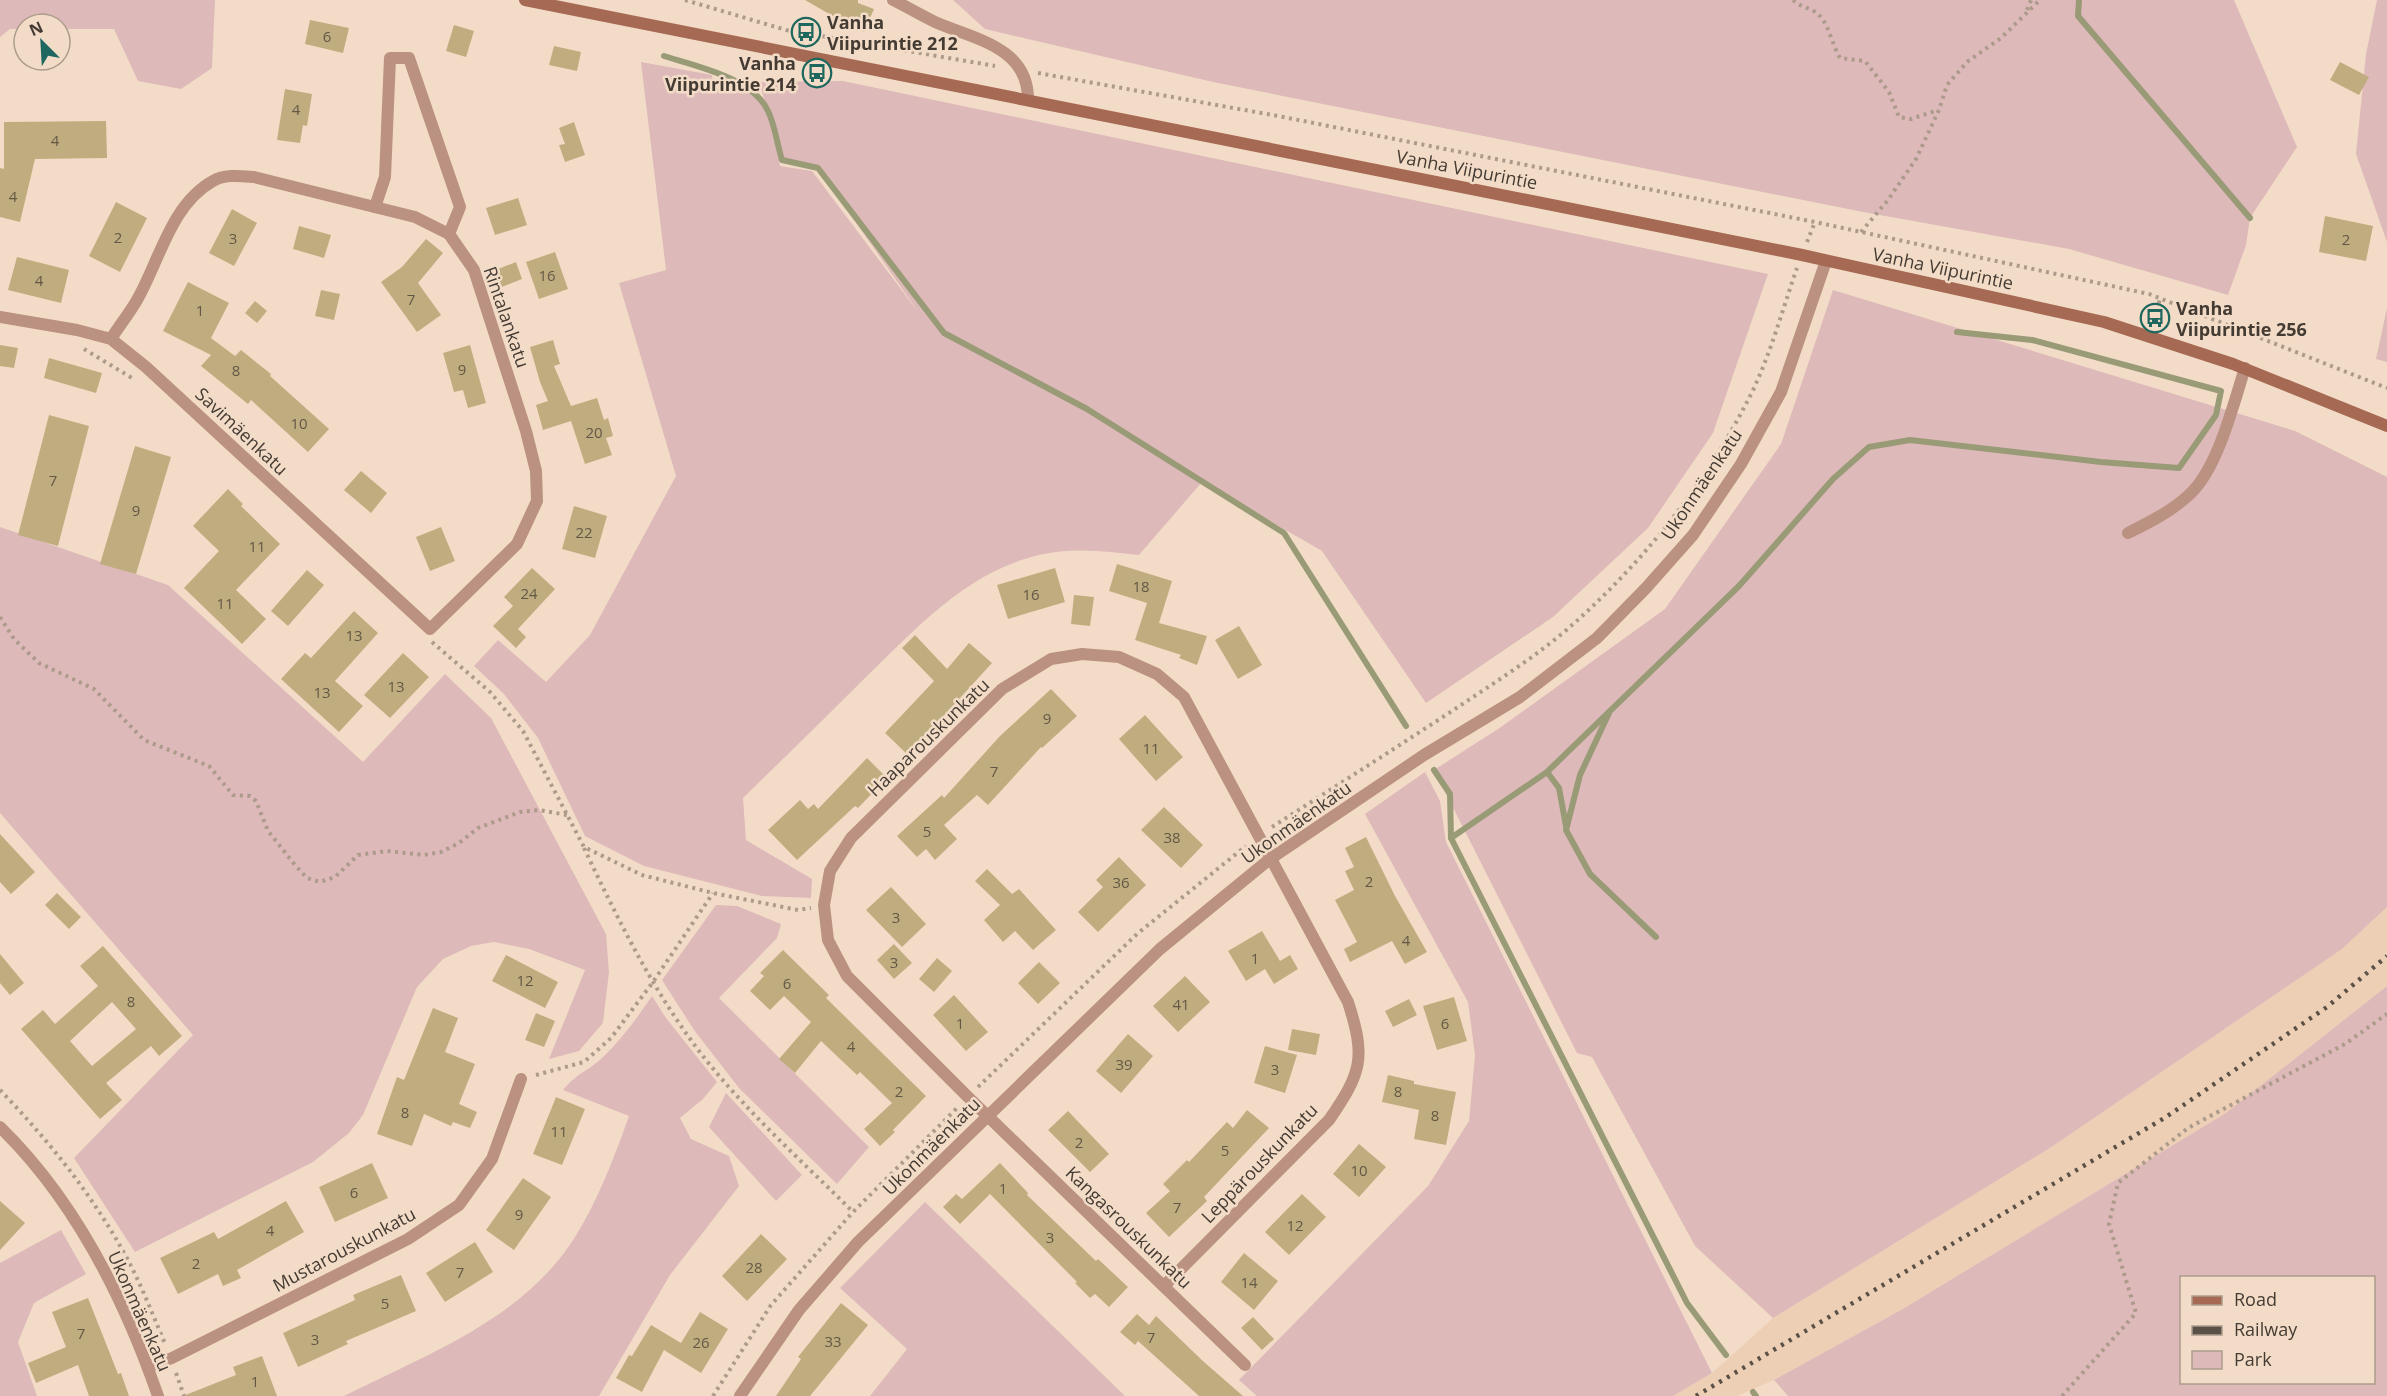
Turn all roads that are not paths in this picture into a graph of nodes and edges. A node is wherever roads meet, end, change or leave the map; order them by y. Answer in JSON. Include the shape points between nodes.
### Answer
{"nodes":[{"id":1,"x":525,"y":0,"type":"edge"},
{"id":2,"x":893,"y":0,"type":"edge"},
{"id":3,"x":1028,"y":99,"type":"junction"},
{"id":4,"x":375,"y":207,"type":"junction"},
{"id":5,"x":449,"y":234,"type":"junction"},
{"id":6,"x":1826,"y":261,"type":"junction"},
{"id":7,"x":0,"y":317,"type":"edge"},
{"id":8,"x":111,"y":339,"type":"junction"},
{"id":9,"x":2245,"y":368,"type":"junction"},
{"id":10,"x":2387,"y":426,"type":"edge"},
{"id":11,"x":2128,"y":532,"type":"dead end"},
{"id":12,"x":428,"y":633,"type":"joint"},
{"id":13,"x":1270,"y":859,"type":"junction"},
{"id":14,"x":520,"y":1079,"type":"road end"},
{"id":15,"x":987,"y":1115,"type":"junction"},
{"id":16,"x":0,"y":1127,"type":"edge"},
{"id":17,"x":1164,"y":1286,"type":"junction"},
{"id":18,"x":1245,"y":1365,"type":"dead end"},
{"id":19,"x":148,"y":1367,"type":"junction"},
{"id":20,"x":158,"y":1396,"type":"edge"},
{"id":21,"x":740,"y":1396,"type":"edge"}],
"edges":[{"from":1,"to":3,"type":"street","name":"Vanha Viipurintie"},
{"from":2,"to":3,"type":"street","via":[[1003,49],[1022,70],[1028,84]]},
{"from":3,"to":6,"type":"street","name":"Vanha Viipurintie"},
{"from":4,"to":5,"type":"street","name":"Rintalankatu","via":[[416,218]]},
{"from":4,"to":5,"type":"street","via":[[385,177],[390,58],[409,58],[460,207]]},
{"from":4,"to":8,"type":"street","name":"Rintalankatu","via":[[254,177],[214,180],[197,192],[177,218],[136,301]]},
{"from":5,"to":12,"type":"street","name":"Rintalankatu","via":[[474,270],[526,431],[536,471],[537,501],[517,544]]},
{"from":6,"to":9,"type":"street","name":"Vanha Viipurintie","via":[[2104,322]]},
{"from":6,"to":13,"type":"street","name":"Ukonmäenkatu","via":[[1781,392],[1741,464],[1693,535],[1646,588],[1597,638],[1520,697],[1424,755]]},
{"from":7,"to":8,"type":"street","name":"Savimäenkatu"},
{"from":8,"to":12,"type":"street","name":"Savimäenkatu"},
{"from":9,"to":10,"type":"street","name":"Vanha Viipurintie"},
{"from":9,"to":11,"type":"street","via":[[2208,473],[2191,494],[2163,515]]},
{"from":13,"to":15,"type":"street","name":"Ukonmäenkatu","via":[[1160,949]]},
{"from":13,"to":15,"type":"street","name":"Haaparouskunkatu","via":[[1184,697],[1157,674],[1119,657],[1082,654],[1051,659],[1002,689],[851,838],[830,871],[824,905],[828,940],[847,976]]},
{"from":13,"to":17,"type":"street","name":"Leppärouskunkatu","via":[[1348,1002],[1358,1033],[1359,1066],[1329,1120]]},
{"from":14,"to":19,"type":"street","name":"Mustarouskunkatu","via":[[492,1159],[459,1205],[408,1239]]},
{"from":15,"to":17,"type":"street","name":"Kangasrouskunkatu"},
{"from":15,"to":21,"type":"street","name":"Ukonmäenkatu","via":[[858,1242],[799,1310]]},
{"from":16,"to":19,"type":"street","name":"Ukonmäenkatu","via":[[18,1144],[66,1207],[109,1277]]},
{"from":17,"to":18,"type":"street","name":"Kangasrouskunkatu"},
{"from":19,"to":20,"type":"street","name":"Ukonmäenkatu"}]}
